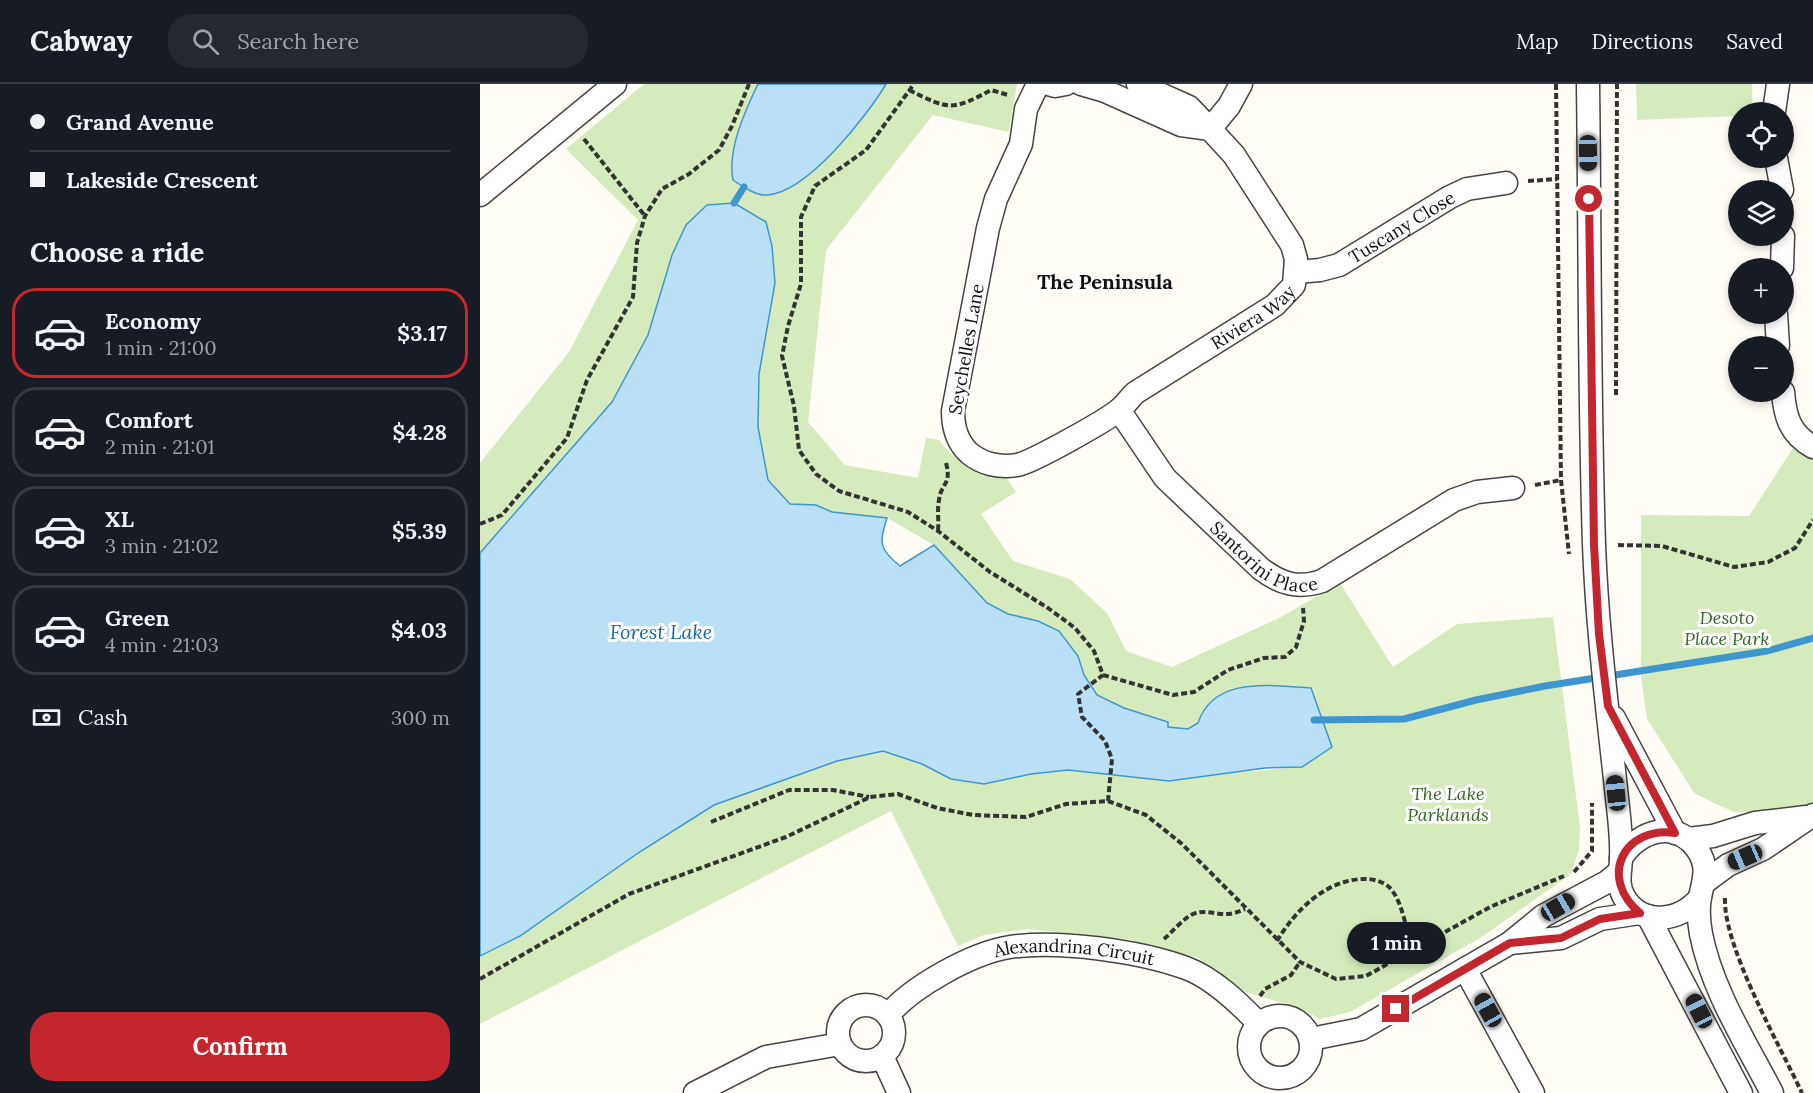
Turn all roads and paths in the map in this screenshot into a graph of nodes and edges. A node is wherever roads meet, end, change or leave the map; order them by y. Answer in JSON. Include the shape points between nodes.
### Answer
{"nodes":[{"id":1,"x":615,"y":84,"type":"edge"},
{"id":2,"x":749,"y":84,"type":"edge"},
{"id":3,"x":914,"y":84,"type":"edge"},
{"id":4,"x":1048,"y":84,"type":"edge"},
{"id":5,"x":1066,"y":84,"type":"edge"},
{"id":6,"x":1081,"y":84,"type":"edge"},
{"id":7,"x":1138,"y":84,"type":"edge"},
{"id":8,"x":1241,"y":84,"type":"edge"},
{"id":9,"x":1556,"y":84,"type":"edge"},
{"id":10,"x":1588,"y":84,"type":"edge"},
{"id":11,"x":1617,"y":84,"type":"edge"},
{"id":12,"x":1778,"y":84,"type":"edge"},
{"id":13,"x":909,"y":90,"type":"junction"},
{"id":14,"x":1033,"y":92,"type":"edge"},
{"id":15,"x":1775,"y":102,"type":"edge"},
{"id":16,"x":570,"y":121,"type":"junction"},
{"id":17,"x":1210,"y":129,"type":"junction"},
{"id":18,"x":1557,"y":179,"type":"junction"},
{"id":19,"x":1506,"y":183,"type":"joint"},
{"id":20,"x":480,"y":195,"type":"edge"},
{"id":21,"x":645,"y":216,"type":"junction"},
{"id":22,"x":1297,"y":272,"type":"junction"},
{"id":23,"x":1616,"y":399,"type":"dead end"},
{"id":24,"x":1784,"y":402,"type":"edge"},
{"id":25,"x":1119,"y":410,"type":"junction"},
{"id":26,"x":1813,"y":447,"type":"edge"},
{"id":27,"x":950,"y":475,"type":"dead end"},
{"id":28,"x":1513,"y":488,"type":"dead end"},
{"id":29,"x":1813,"y":520,"type":"edge"},
{"id":30,"x":480,"y":524,"type":"edge"},
{"id":31,"x":938,"y":531,"type":"junction"},
{"id":32,"x":1617,"y":534,"type":"dead end"},
{"id":33,"x":1618,"y":545,"type":"junction"},
{"id":34,"x":1618,"y":556,"type":"dead end"},
{"id":35,"x":1570,"y":559,"type":"dead end"},
{"id":36,"x":1301,"y":586,"type":"junction"},
{"id":37,"x":1103,"y":675,"type":"junction"},
{"id":38,"x":1608,"y":706,"type":"junction"},
{"id":39,"x":1592,"y":795,"type":"dead end"},
{"id":40,"x":870,"y":798,"type":"junction"},
{"id":41,"x":1108,"y":801,"type":"junction"},
{"id":42,"x":1812,"y":816,"type":"edge"},
{"id":43,"x":711,"y":822,"type":"dead end"},
{"id":44,"x":1681,"y":836,"type":"junction"},
{"id":45,"x":1620,"y":865,"type":"junction"},
{"id":46,"x":1703,"y":890,"type":"junction"},
{"id":47,"x":1245,"y":909,"type":"junction"},
{"id":48,"x":1644,"y":914,"type":"junction"},
{"id":49,"x":1277,"y":941,"type":"junction"},
{"id":50,"x":1510,"y":943,"type":"junction"},
{"id":51,"x":1411,"y":951,"type":"junction"},
{"id":52,"x":1138,"y":955,"type":"junction"},
{"id":53,"x":1300,"y":962,"type":"junction"},
{"id":54,"x":1465,"y":969,"type":"junction"},
{"id":55,"x":480,"y":979,"type":"edge"},
{"id":56,"x":888,"y":1015,"type":"junction"},
{"id":57,"x":1253,"y":1018,"type":"junction"},
{"id":58,"x":1311,"y":1040,"type":"junction"},
{"id":59,"x":840,"y":1044,"type":"junction"},
{"id":60,"x":882,"y":1056,"type":"junction"},
{"id":61,"x":1259,"y":1084,"type":"edge"},
{"id":62,"x":695,"y":1093,"type":"edge"},
{"id":63,"x":899,"y":1093,"type":"edge"},
{"id":64,"x":1533,"y":1093,"type":"edge"},
{"id":65,"x":1741,"y":1093,"type":"edge"},
{"id":66,"x":1772,"y":1093,"type":"edge"}],
"edges":[{"from":1,"to":16,"type":"street"},
{"from":2,"to":21,"type":"path","via":[[719,150],[662,189]]},
{"from":3,"to":13,"type":"path"},
{"from":4,"to":5,"type":"street"},
{"from":6,"to":17,"type":"street","via":[[1181,125]]},
{"from":7,"to":17,"type":"street","name":"Riviera Way","via":[[1189,107]]},
{"from":8,"to":17,"type":"street"},
{"from":9,"to":18,"type":"path"},
{"from":10,"to":38,"type":"street","via":[[1594,545]]},
{"from":11,"to":23,"type":"path"},
{"from":12,"to":15,"type":"street"},
{"from":13,"to":14,"type":"path","via":[[940,106],[962,106],[992,90]]},
{"from":13,"to":31,"type":"path","via":[[866,150],[815,186],[801,217],[801,284],[782,357],[799,450],[816,474],[839,491],[908,512]]},
{"from":14,"to":25,"type":"street","name":"Seychelles Lane","via":[[1021,144],[996,199],[988,228],[953,411],[956,435],[971,455],[990,465],[1019,465]]},
{"from":16,"to":20,"type":"street"},
{"from":16,"to":21,"type":"path"},
{"from":17,"to":22,"type":"street","name":"Riviera Way","via":[[1234,155],[1292,245]]},
{"from":18,"to":19,"type":"path"},
{"from":18,"to":35,"type":"path","via":[[1561,480]]},
{"from":19,"to":22,"type":"street","name":"Tuscany Close","via":[[1450,196],[1339,265]]},
{"from":21,"to":30,"type":"path","via":[[637,243],[633,297],[587,380],[567,438],[502,515]]},
{"from":22,"to":25,"type":"street","name":"Riviera Way","via":[[1294,285],[1275,305],[1135,393]]},
{"from":24,"to":26,"type":"street","via":[[1786,418],[1799,439]]},
{"from":25,"to":36,"type":"street","name":"Santorini Place","via":[[1165,478],[1262,569],[1275,579]]},
{"from":27,"to":31,"type":"path","via":[[939,498]]},
{"from":28,"to":36,"type":"street","name":"Santorini Place","via":[[1477,492],[1454,500],[1322,581]]},
{"from":29,"to":33,"type":"path","via":[[1795,548],[1768,562],[1734,567],[1662,546]]},
{"from":31,"to":37,"type":"path","via":[[990,572],[1075,628],[1094,651]]},
{"from":32,"to":33,"type":"path"},
{"from":33,"to":34,"type":"path"},
{"from":36,"to":37,"type":"path","via":[[1305,621],[1296,647],[1285,657],[1264,658],[1228,670],[1194,692],[1173,695]]},
{"from":37,"to":41,"type":"path","via":[[1078,694],[1082,717],[1105,741],[1112,759]]},
{"from":38,"to":44,"type":"street"},
{"from":38,"to":45,"type":"street"},
{"from":39,"to":51,"type":"path","via":[[1592,851],[1575,872],[1490,907]]},
{"from":40,"to":41,"type":"path","via":[[898,794],[937,808],[1026,818],[1066,804]]},
{"from":40,"to":43,"type":"path","via":[[833,790],[789,790]]},
{"from":40,"to":55,"type":"path","via":[[786,837],[629,894]]},
{"from":41,"to":47,"type":"path","via":[[1146,815],[1182,844]]},
{"from":42,"to":44,"type":"street","via":[[1755,822],[1713,836]]},
{"from":42,"to":46,"type":"street","via":[[1763,849],[1728,865]]},
{"from":44,"to":45,"type":"street","via":[[1659,831],[1644,835],[1630,844]]},
{"from":44,"to":46,"type":"street","via":[[1702,858]]},
{"from":45,"to":48,"type":"street","via":[[1623,896]]},
{"from":45,"to":50,"type":"street","via":[[1606,882],[1543,916]]},
{"from":46,"to":48,"type":"street","via":[[1690,909],[1677,916],[1663,919]]},
{"from":46,"to":66,"type":"street","via":[[1699,927],[1705,952]]},
{"from":47,"to":49,"type":"path"},
{"from":47,"to":52,"type":"path","via":[[1230,916],[1192,914]]},
{"from":48,"to":50,"type":"street","via":[[1600,919],[1561,938]]},
{"from":48,"to":65,"type":"street"},
{"from":49,"to":51,"type":"path","via":[[1286,926],[1328,888],[1349,878],[1374,879],[1389,887],[1406,921]]},
{"from":49,"to":53,"type":"path"},
{"from":50,"to":54,"type":"street"},
{"from":51,"to":53,"type":"path","via":[[1365,976],[1336,979]]},
{"from":52,"to":56,"type":"street","name":"Alexandrina Circuit","via":[[1033,945],[998,950],[919,987]]},
{"from":52,"to":57,"type":"street","name":"Alexandrina Circuit","via":[[1188,969]]},
{"from":53,"to":57,"type":"path","via":[[1291,975],[1265,989]]},
{"from":54,"to":58,"type":"street","via":[[1361,1029]]},
{"from":54,"to":64,"type":"street"},
{"from":56,"to":59,"type":"street","via":[[873,1005],[855,1006],[838,1026]]},
{"from":56,"to":60,"type":"street","via":[[894,1032],[889,1049]]},
{"from":57,"to":58,"type":"street","via":[[1289,1017],[1306,1029]]},
{"from":57,"to":61,"type":"street","via":[[1248,1050]]},
{"from":58,"to":61,"type":"street","via":[[1309,1060],[1303,1069],[1285,1079]]},
{"from":59,"to":60,"type":"street","via":[[858,1060]]},
{"from":59,"to":62,"type":"street","via":[[766,1057]]},
{"from":60,"to":63,"type":"street"}]}
